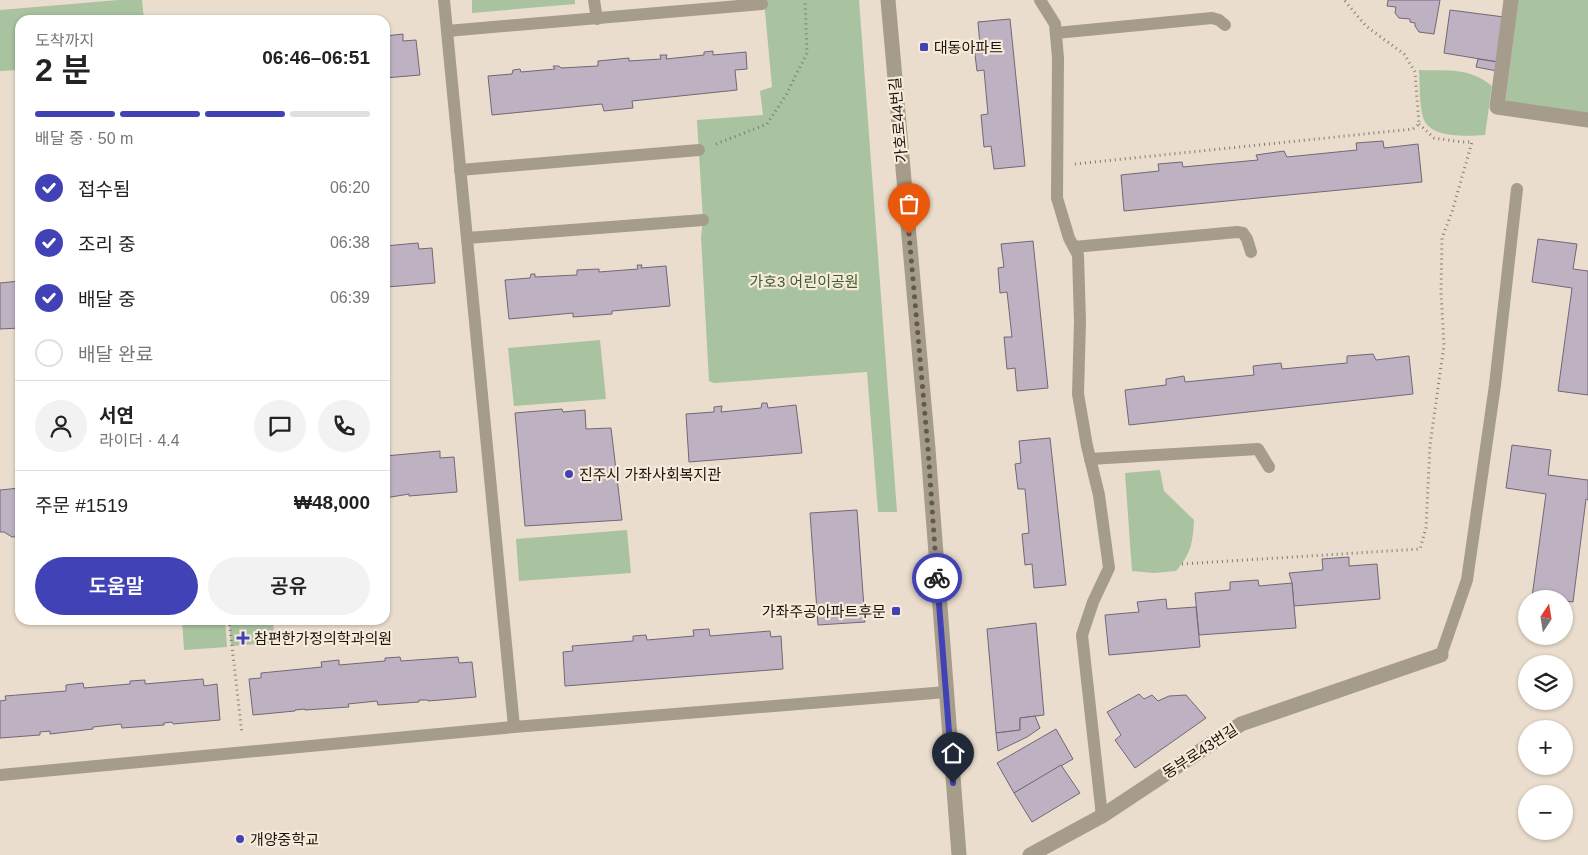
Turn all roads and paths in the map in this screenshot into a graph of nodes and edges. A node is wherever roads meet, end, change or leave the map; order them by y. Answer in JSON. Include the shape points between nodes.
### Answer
{"nodes":[{"id":1,"x":444,"y":0,"type":"edge"},
{"id":2,"x":594,"y":0,"type":"edge"},
{"id":3,"x":805,"y":0,"type":"edge"},
{"id":4,"x":888,"y":0,"type":"edge"},
{"id":5,"x":1040,"y":0,"type":"edge"},
{"id":6,"x":1344,"y":0,"type":"edge"},
{"id":7,"x":1511,"y":0,"type":"edge"},
{"id":8,"x":762,"y":4,"type":"dead end"},
{"id":9,"x":597,"y":19,"type":"junction"},
{"id":10,"x":1225,"y":25,"type":"dead end"},
{"id":11,"x":447,"y":31,"type":"junction"},
{"id":12,"x":1056,"y":33,"type":"junction"},
{"id":13,"x":1588,"y":120,"type":"edge"},
{"id":14,"x":1419,"y":124,"type":"junction"},
{"id":15,"x":699,"y":150,"type":"joint"},
{"id":16,"x":1058,"y":166,"type":"junction"},
{"id":17,"x":460,"y":170,"type":"junction"},
{"id":18,"x":1517,"y":189,"type":"dead end"},
{"id":19,"x":703,"y":220,"type":"dead end"},
{"id":20,"x":467,"y":238,"type":"junction"},
{"id":21,"x":1074,"y":247,"type":"junction"},
{"id":22,"x":1251,"y":252,"type":"dead end"},
{"id":23,"x":1090,"y":459,"type":"junction"},
{"id":24,"x":1270,"y":467,"type":"dead end"},
{"id":25,"x":1182,"y":564,"type":"dead end"},
{"id":26,"x":230,"y":625,"type":"edge"},
{"id":27,"x":1440,"y":655,"type":"joint"},
{"id":28,"x":946,"y":692,"type":"junction"},
{"id":29,"x":514,"y":726,"type":"junction"},
{"id":30,"x":244,"y":752,"type":"junction"},
{"id":31,"x":0,"y":775,"type":"edge"},
{"id":32,"x":1102,"y":816,"type":"junction"},
{"id":33,"x":959,"y":855,"type":"edge"},
{"id":34,"x":1030,"y":855,"type":"edge"}],
"edges":[{"from":1,"to":11,"type":"lane"},
{"from":2,"to":9,"type":"lane"},
{"from":3,"to":15,"type":"path","via":[[807,52],[786,95],[767,124]]},
{"from":4,"to":28,"type":"street","name":"가호로44번길"},
{"from":5,"to":12,"type":"lane","via":[[1055,24]]},
{"from":6,"to":14,"type":"path","via":[[1366,26],[1404,54],[1415,72]]},
{"from":7,"to":13,"type":"street","via":[[1497,107]]},
{"from":8,"to":9,"type":"lane"},
{"from":9,"to":11,"type":"lane"},
{"from":10,"to":12,"type":"lane","via":[[1212,18]]},
{"from":11,"to":17,"type":"lane"},
{"from":12,"to":16,"type":"lane"},
{"from":14,"to":16,"type":"path","via":[[1413,128]]},
{"from":14,"to":25,"type":"path","via":[[1434,138],[1472,142],[1442,238],[1444,345],[1430,445],[1426,528],[1420,549]]},
{"from":15,"to":17,"type":"lane"},
{"from":16,"to":21,"type":"lane","via":[[1057,198]]},
{"from":17,"to":20,"type":"lane"},
{"from":18,"to":27,"type":"lane","via":[[1495,384],[1467,580]]},
{"from":19,"to":20,"type":"lane"},
{"from":20,"to":29,"type":"lane"},
{"from":21,"to":22,"type":"lane","via":[[1237,232],[1243,233]]},
{"from":21,"to":23,"type":"lane","via":[[1078,255],[1080,321],[1078,394]]},
{"from":23,"to":24,"type":"lane","via":[[1258,449]]},
{"from":23,"to":32,"type":"lane","via":[[1099,495],[1109,568],[1082,635]]},
{"from":26,"to":30,"type":"path"},
{"from":27,"to":32,"type":"street","name":"동부로43번길","via":[[1241,724]]},
{"from":28,"to":29,"type":"lane"},
{"from":28,"to":33,"type":"street"},
{"from":29,"to":30,"type":"lane"},
{"from":30,"to":31,"type":"lane"},
{"from":32,"to":34,"type":"street","name":"동부로43번길"}]}
